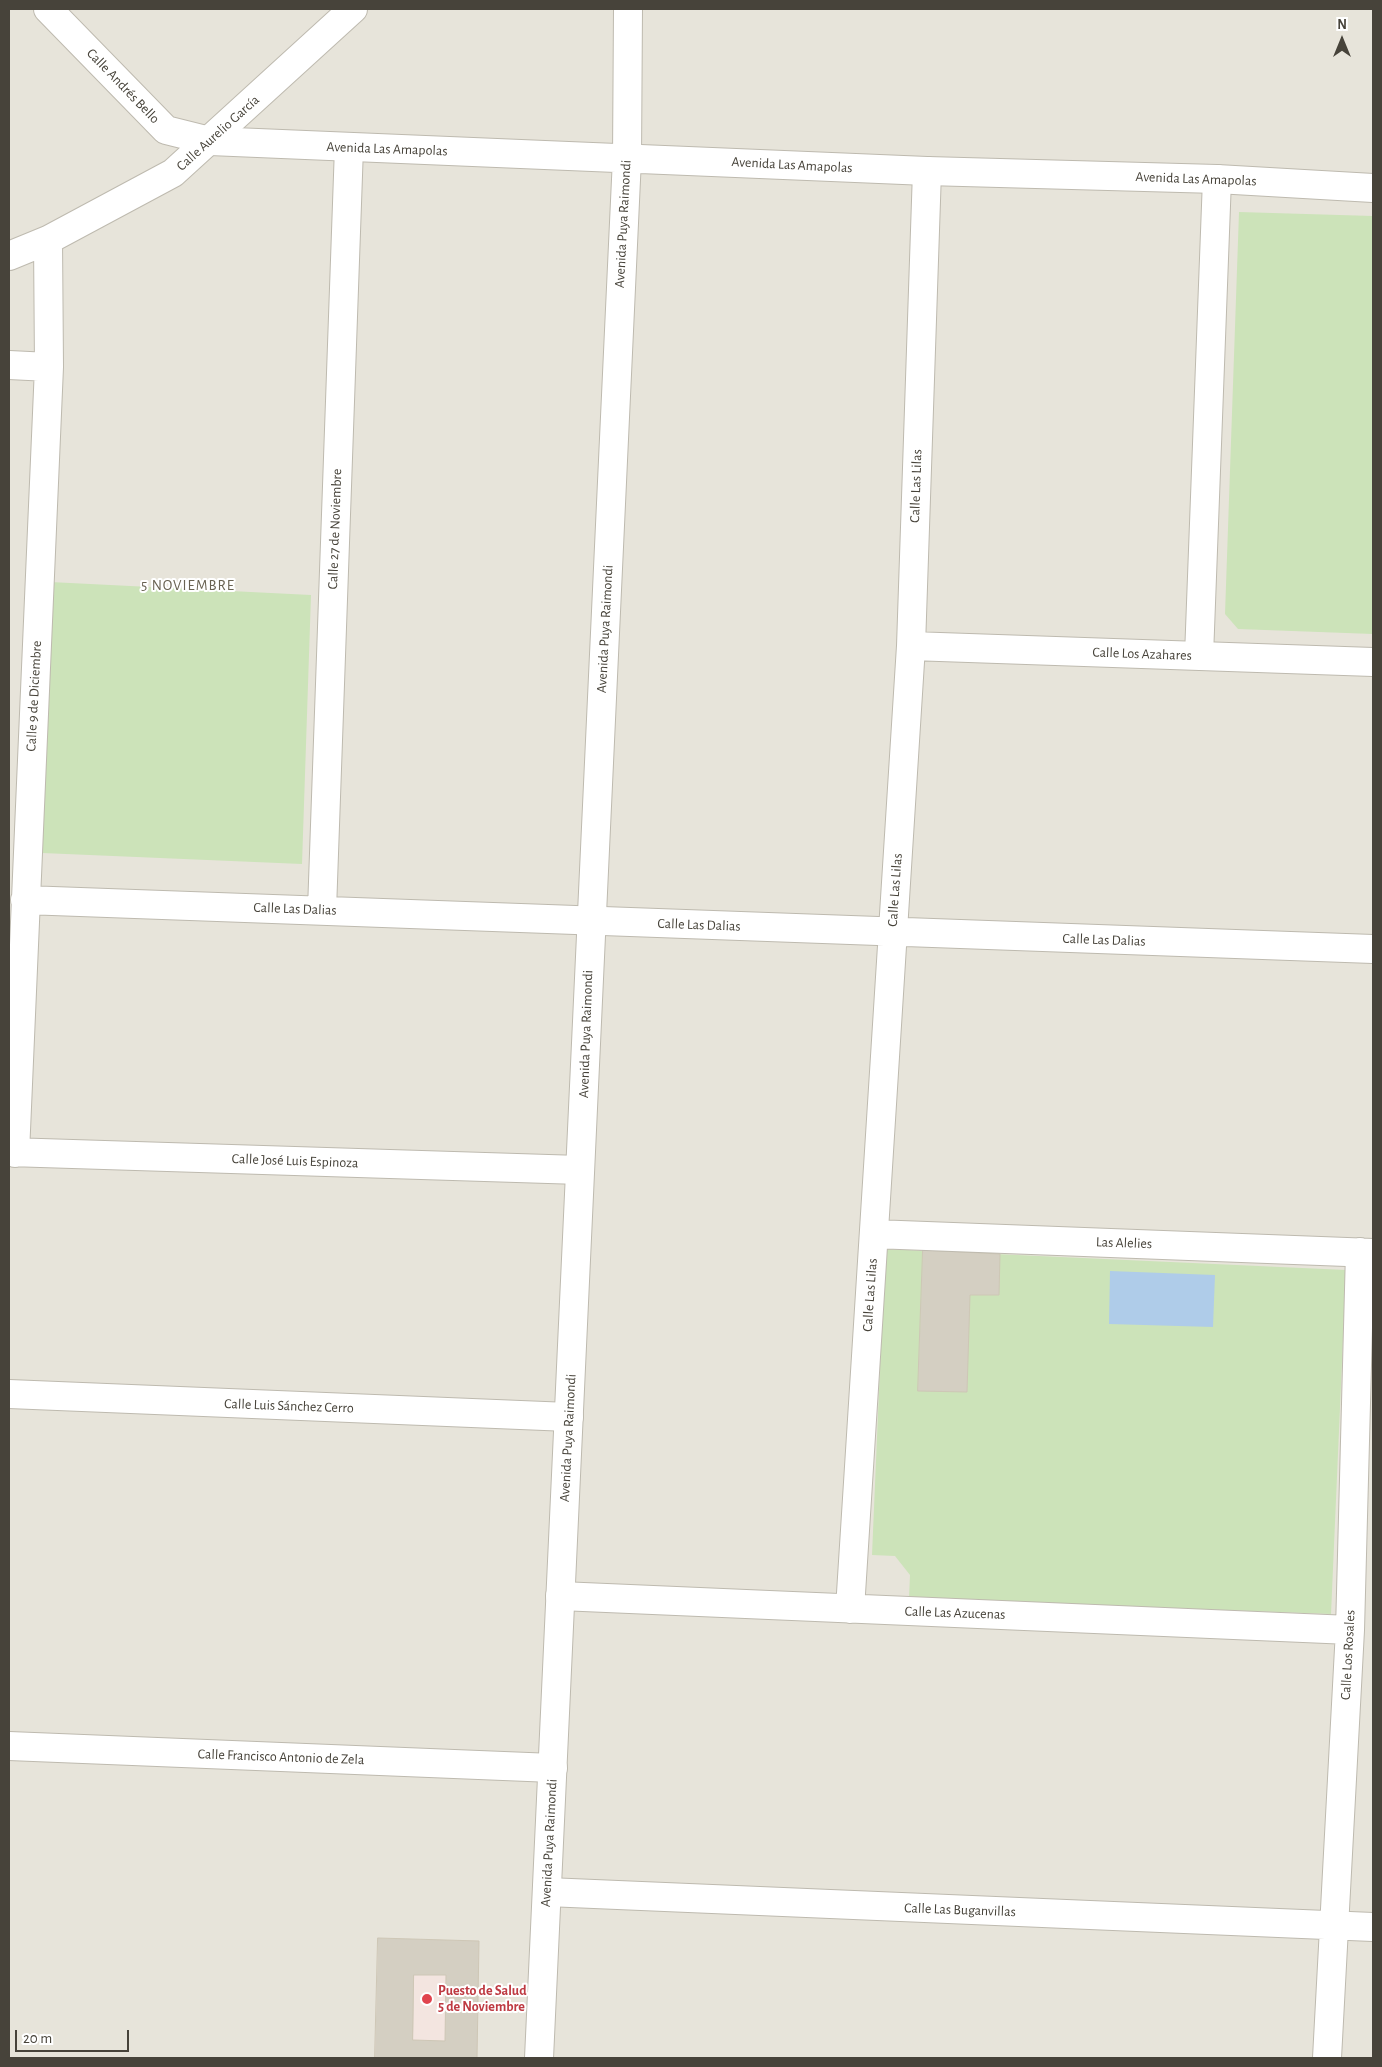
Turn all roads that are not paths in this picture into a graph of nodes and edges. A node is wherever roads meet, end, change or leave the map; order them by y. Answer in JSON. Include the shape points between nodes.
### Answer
{"nodes":[{"id":1,"x":48,"y":9,"type":"edge"},
{"id":2,"x":354,"y":9,"type":"edge"},
{"id":3,"x":628,"y":9,"type":"edge"},
{"id":4,"x":210,"y":140,"type":"junction"},
{"id":5,"x":349,"y":148,"type":"junction"},
{"id":6,"x":627,"y":158,"type":"junction"},
{"id":7,"x":928,"y":171,"type":"junction"},
{"id":8,"x":1217,"y":179,"type":"junction"},
{"id":9,"x":1373,"y":188,"type":"edge"},
{"id":10,"x":48,"y":240,"type":"junction"},
{"id":11,"x":9,"y":256,"type":"edge"},
{"id":12,"x":9,"y":365,"type":"edge"},
{"id":13,"x":49,"y":367,"type":"junction"},
{"id":14,"x":911,"y":646,"type":"junction"},
{"id":15,"x":1200,"y":656,"type":"junction"},
{"id":16,"x":1373,"y":662,"type":"edge"},
{"id":17,"x":26,"y":900,"type":"junction"},
{"id":18,"x":322,"y":910,"type":"junction"},
{"id":19,"x":591,"y":920,"type":"junction"},
{"id":20,"x":892,"y":932,"type":"junction"},
{"id":21,"x":1373,"y":950,"type":"edge"},
{"id":22,"x":12,"y":1152,"type":"edge"},
{"id":23,"x":580,"y":1170,"type":"junction"},
{"id":24,"x":874,"y":1234,"type":"junction"},
{"id":25,"x":1366,"y":1252,"type":"edge"},
{"id":26,"x":9,"y":1394,"type":"edge"},
{"id":27,"x":569,"y":1417,"type":"junction"},
{"id":28,"x":560,"y":1596,"type":"junction"},
{"id":29,"x":850,"y":1609,"type":"junction"},
{"id":30,"x":1350,"y":1630,"type":"junction"},
{"id":31,"x":9,"y":1746,"type":"edge"},
{"id":32,"x":553,"y":1768,"type":"junction"},
{"id":33,"x":547,"y":1892,"type":"junction"},
{"id":34,"x":1333,"y":1926,"type":"junction"},
{"id":35,"x":1373,"y":1927,"type":"edge"},
{"id":36,"x":539,"y":2058,"type":"edge"},
{"id":37,"x":1327,"y":2058,"type":"edge"}],
"edges":[{"from":1,"to":4,"type":"street","name":"Calle Andrés Bello","via":[[166,130]]},
{"from":2,"to":4,"type":"street","name":"Calle Aurelio García"},
{"from":3,"to":6,"type":"street","name":"Avenida Puya Raimondi"},
{"from":4,"to":5,"type":"street","name":"Avenida Las Amapolas"},
{"from":4,"to":10,"type":"street","name":"Calle Aurelio García","via":[[173,173]]},
{"from":5,"to":6,"type":"street","name":"Avenida Las Amapolas"},
{"from":5,"to":18,"type":"street","name":"Calle 27 de Noviembre"},
{"from":6,"to":7,"type":"street","name":"Avenida Las Amapolas"},
{"from":6,"to":19,"type":"street","name":"Avenida Puya Raimondi"},
{"from":7,"to":8,"type":"street","name":"Avenida Las Amapolas"},
{"from":7,"to":14,"type":"street","name":"Calle Las Lilas"},
{"from":8,"to":9,"type":"street","name":"Avenida Las Amapolas"},
{"from":8,"to":15,"type":"street"},
{"from":10,"to":11,"type":"street","name":"Calle Aurelio García"},
{"from":10,"to":13,"type":"street","name":"Calle 9 de Diciembre"},
{"from":12,"to":13,"type":"street"},
{"from":13,"to":17,"type":"street","name":"Calle 9 de Diciembre"},
{"from":14,"to":15,"type":"street","name":"Calle Los Azahares"},
{"from":14,"to":20,"type":"street","name":"Calle Las Lilas"},
{"from":15,"to":16,"type":"street","name":"Calle Los Azahares"},
{"from":17,"to":18,"type":"street","name":"Calle Las Dalias"},
{"from":17,"to":22,"type":"street","name":"Calle 9 de Diciembre"},
{"from":18,"to":19,"type":"street","name":"Calle Las Dalias"},
{"from":19,"to":20,"type":"street","name":"Calle Las Dalias"},
{"from":19,"to":23,"type":"street","name":"Avenida Puya Raimondi"},
{"from":20,"to":21,"type":"street","name":"Calle Las Dalias"},
{"from":20,"to":24,"type":"street","name":"Calle Las Lilas"},
{"from":22,"to":23,"type":"street","name":"Calle José Luis Espinoza"},
{"from":23,"to":27,"type":"street","name":"Avenida Puya Raimondi"},
{"from":24,"to":25,"type":"street","name":"Las Alelies"},
{"from":24,"to":29,"type":"street","name":"Calle Las Lilas"},
{"from":25,"to":30,"type":"street","name":"Calle Los Rosales"},
{"from":26,"to":27,"type":"street","name":"Calle Luis Sánchez Cerro"},
{"from":27,"to":28,"type":"street","name":"Avenida Puya Raimondi"},
{"from":28,"to":29,"type":"street","name":"Calle Las Azucenas"},
{"from":28,"to":32,"type":"street","name":"Avenida Puya Raimondi"},
{"from":29,"to":30,"type":"street","name":"Calle Las Azucenas"},
{"from":30,"to":34,"type":"street","name":"Calle Los Rosales"},
{"from":31,"to":32,"type":"street","name":"Calle Francisco Antonio de Zela"},
{"from":32,"to":33,"type":"street","name":"Avenida Puya Raimondi"},
{"from":33,"to":34,"type":"street","name":"Calle Las Buganvillas"},
{"from":33,"to":36,"type":"street","name":"Avenida Puya Raimondi"},
{"from":34,"to":35,"type":"street","name":"Calle Las Buganvillas"},
{"from":34,"to":37,"type":"street","name":"Calle Los Rosales"}]}
